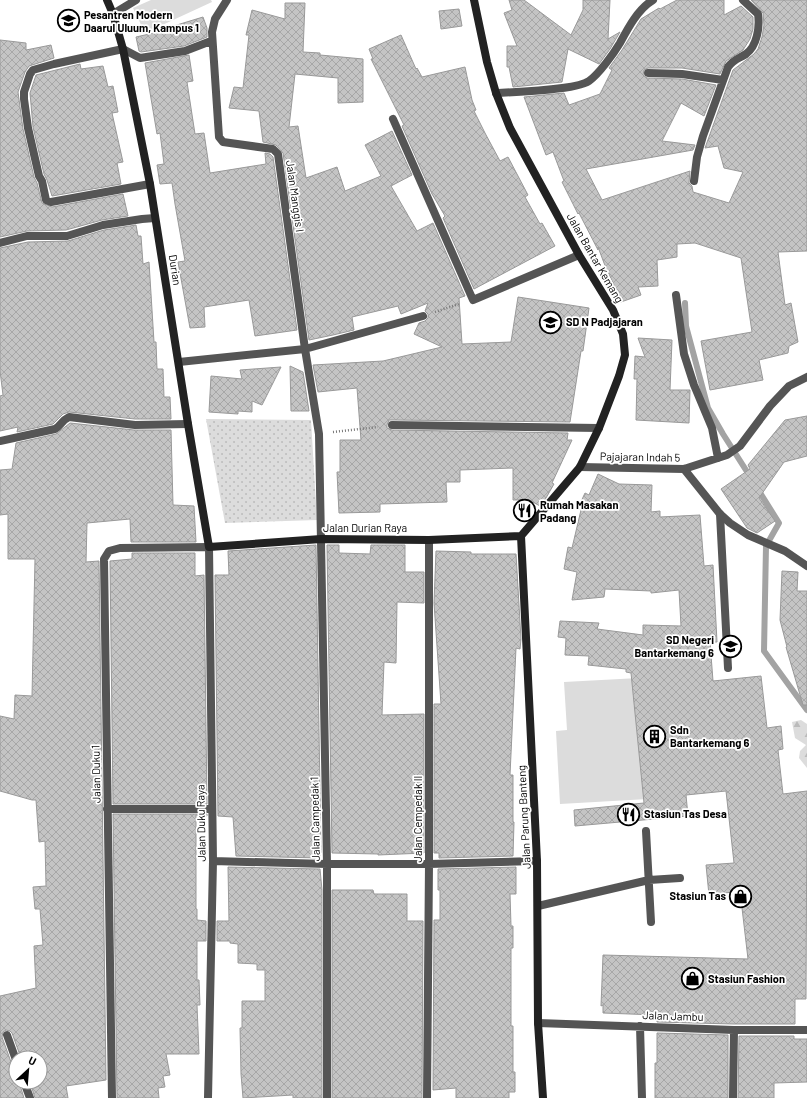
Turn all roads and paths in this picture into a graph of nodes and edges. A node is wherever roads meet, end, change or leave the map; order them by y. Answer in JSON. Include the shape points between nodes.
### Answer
{"nodes":[{"id":1,"x":107,"y":0,"type":"edge"},
{"id":2,"x":136,"y":0,"type":"edge"},
{"id":3,"x":227,"y":0,"type":"edge"},
{"id":4,"x":474,"y":0,"type":"edge"},
{"id":5,"x":653,"y":0,"type":"edge"},
{"id":6,"x":743,"y":0,"type":"edge"},
{"id":7,"x":113,"y":14,"type":"junction"},
{"id":8,"x":211,"y":41,"type":"junction"},
{"id":9,"x":123,"y":49,"type":"junction"},
{"id":10,"x":648,"y":73,"type":"dead end"},
{"id":11,"x":723,"y":80,"type":"junction"},
{"id":12,"x":496,"y":93,"type":"junction"},
{"id":13,"x":393,"y":119,"type":"dead end"},
{"id":14,"x":694,"y":181,"type":"dead end"},
{"id":15,"x":150,"y":184,"type":"junction"},
{"id":16,"x":155,"y":218,"type":"junction"},
{"id":17,"x":0,"y":243,"type":"edge"},
{"id":18,"x":578,"y":255,"type":"junction"},
{"id":19,"x":676,"y":295,"type":"dead end"},
{"id":20,"x":473,"y":300,"type":"junction"},
{"id":21,"x":423,"y":316,"type":"joint"},
{"id":22,"x":305,"y":349,"type":"junction"},
{"id":23,"x":179,"y":362,"type":"junction"},
{"id":24,"x":807,"y":377,"type":"edge"},
{"id":25,"x":188,"y":424,"type":"junction"},
{"id":26,"x":392,"y":426,"type":"joint"},
{"id":27,"x":598,"y":428,"type":"junction"},
{"id":28,"x":319,"y":434,"type":"junction"},
{"id":29,"x":0,"y":441,"type":"edge"},
{"id":30,"x":718,"y":458,"type":"junction"},
{"id":31,"x":580,"y":467,"type":"junction"},
{"id":32,"x":684,"y":469,"type":"junction"},
{"id":33,"x":720,"y":514,"type":"junction"},
{"id":34,"x":521,"y":536,"type":"junction"},
{"id":35,"x":321,"y":539,"type":"junction"},
{"id":36,"x":429,"y":540,"type":"junction"},
{"id":37,"x":209,"y":547,"type":"junction"},
{"id":38,"x":807,"y":566,"type":"edge"},
{"id":39,"x":728,"y":668,"type":"dead end"},
{"id":40,"x":212,"y":808,"type":"junction"},
{"id":41,"x":108,"y":809,"type":"junction"},
{"id":42,"x":646,"y":831,"type":"dead end"},
{"id":43,"x":213,"y":860,"type":"junction"},
{"id":44,"x":537,"y":861,"type":"junction"},
{"id":45,"x":327,"y":864,"type":"junction"},
{"id":46,"x":429,"y":864,"type":"junction"},
{"id":47,"x":680,"y":878,"type":"dead end"},
{"id":48,"x":649,"y":880,"type":"junction"},
{"id":49,"x":538,"y":906,"type":"junction"},
{"id":50,"x":651,"y":922,"type":"dead end"},
{"id":51,"x":538,"y":1023,"type":"junction"},
{"id":52,"x":640,"y":1026,"type":"junction"},
{"id":53,"x":734,"y":1030,"type":"junction"},
{"id":54,"x":807,"y":1030,"type":"edge"},
{"id":55,"x":7,"y":1035,"type":"dead end"},
{"id":56,"x":12,"y":1050,"type":"edge"},
{"id":57,"x":112,"y":1098,"type":"edge"},
{"id":58,"x":208,"y":1098,"type":"edge"},
{"id":59,"x":326,"y":1098,"type":"edge"},
{"id":60,"x":427,"y":1098,"type":"edge"},
{"id":61,"x":543,"y":1098,"type":"edge"},
{"id":62,"x":642,"y":1098,"type":"edge"},
{"id":63,"x":733,"y":1098,"type":"edge"}],
"edges":[{"from":1,"to":7,"type":"street","name":"Durian"},
{"from":2,"to":7,"type":"street"},
{"from":3,"to":8,"type":"street","name":"Jalan Manggis I","via":[[215,19]]},
{"from":4,"to":12,"type":"street","name":"Jalan Bantar Kemang"},
{"from":5,"to":12,"type":"street","via":[[646,4],[615,53],[589,81],[573,86]]},
{"from":6,"to":11,"type":"street","via":[[758,14],[757,33],[754,44],[746,54],[733,60]]},
{"from":7,"to":9,"type":"street","name":"Durian"},
{"from":8,"to":9,"type":"street","via":[[185,50],[140,58]]},
{"from":8,"to":22,"type":"street","name":"Jalan Manggis I","via":[[219,139],[223,142],[274,149],[278,154]]},
{"from":9,"to":15,"type":"street","name":"Durian"},
{"from":9,"to":15,"type":"street","via":[[33,70],[24,92],[28,128],[48,202]]},
{"from":10,"to":11,"type":"street","via":[[682,74]]},
{"from":11,"to":14,"type":"street","via":[[703,136]]},
{"from":12,"to":18,"type":"street","name":"Jalan Bantar Kemang","via":[[510,128]]},
{"from":13,"to":20,"type":"street"},
{"from":15,"to":16,"type":"street","name":"Durian"},
{"from":16,"to":17,"type":"street","via":[[103,226],[67,236],[27,236]]},
{"from":16,"to":23,"type":"street","name":"Durian"},
{"from":18,"to":20,"type":"street"},
{"from":18,"to":27,"type":"street","name":"Jalan Bantar Kemang","via":[[613,310],[623,334],[625,355],[620,376]]},
{"from":19,"to":30,"type":"street","via":[[684,354],[712,428]]},
{"from":20,"to":21,"type":"path"},
{"from":21,"to":22,"type":"street"},
{"from":22,"to":23,"type":"street"},
{"from":22,"to":28,"type":"street","name":"Jalan Campedak 1"},
{"from":23,"to":25,"type":"street","name":"Durian"},
{"from":24,"to":30,"type":"street","name":"Pajajaran Indah 5","via":[[790,386],[770,406],[740,446]]},
{"from":25,"to":29,"type":"street","via":[[135,425],[69,417],[55,429]]},
{"from":25,"to":37,"type":"street","name":"Durian"},
{"from":26,"to":27,"type":"street"},
{"from":26,"to":28,"type":"path"},
{"from":27,"to":31,"type":"street","name":"Jalan Bantar Kemang"},
{"from":28,"to":35,"type":"street","name":"Jalan Campedak 1"},
{"from":30,"to":32,"type":"street","name":"Pajajaran Indah 5"},
{"from":31,"to":32,"type":"street","name":"Pajajaran Indah 5"},
{"from":31,"to":34,"type":"street","name":"Jalan Bantar Kemang"},
{"from":32,"to":33,"type":"street"},
{"from":33,"to":38,"type":"street","via":[[744,532],[777,546]]},
{"from":33,"to":39,"type":"street"},
{"from":34,"to":36,"type":"street","name":"Jalan Durian Raya"},
{"from":34,"to":44,"type":"street","name":"Jalan Parung Banteng"},
{"from":35,"to":36,"type":"street","name":"Jalan Durian Raya"},
{"from":35,"to":37,"type":"street","name":"Jalan Durian Raya"},
{"from":35,"to":45,"type":"street","name":"Jalan Campedak 1"},
{"from":36,"to":46,"type":"street","name":"Jalan Cempedak II"},
{"from":37,"to":40,"type":"street","name":"Jalan Duku Raya"},
{"from":37,"to":41,"type":"street","name":"Jalan Duku 1","via":[[120,548],[109,551],[104,559]]},
{"from":40,"to":41,"type":"street"},
{"from":40,"to":43,"type":"street","name":"Jalan Duku Raya"},
{"from":41,"to":57,"type":"street","name":"Jalan Duku 1"},
{"from":42,"to":48,"type":"street"},
{"from":43,"to":45,"type":"street"},
{"from":43,"to":58,"type":"street","name":"Jalan Duku Raya"},
{"from":44,"to":46,"type":"street"},
{"from":44,"to":49,"type":"street","name":"Jalan Parung Banteng"},
{"from":45,"to":46,"type":"street"},
{"from":45,"to":59,"type":"street","name":"Jalan Campedak 1"},
{"from":46,"to":60,"type":"street","name":"Jalan Cempedak II"},
{"from":47,"to":48,"type":"street"},
{"from":48,"to":49,"type":"street"},
{"from":48,"to":50,"type":"street"},
{"from":49,"to":51,"type":"street","name":"Jalan Parung Banteng"},
{"from":51,"to":52,"type":"street","name":"Jalan Jambu"},
{"from":51,"to":61,"type":"street","name":"Jalan Parung Banteng"},
{"from":52,"to":53,"type":"street","name":"Jalan Jambu"},
{"from":52,"to":62,"type":"street"},
{"from":53,"to":54,"type":"street","name":"Jalan Jambu"},
{"from":53,"to":63,"type":"street"},
{"from":55,"to":56,"type":"street"}]}
